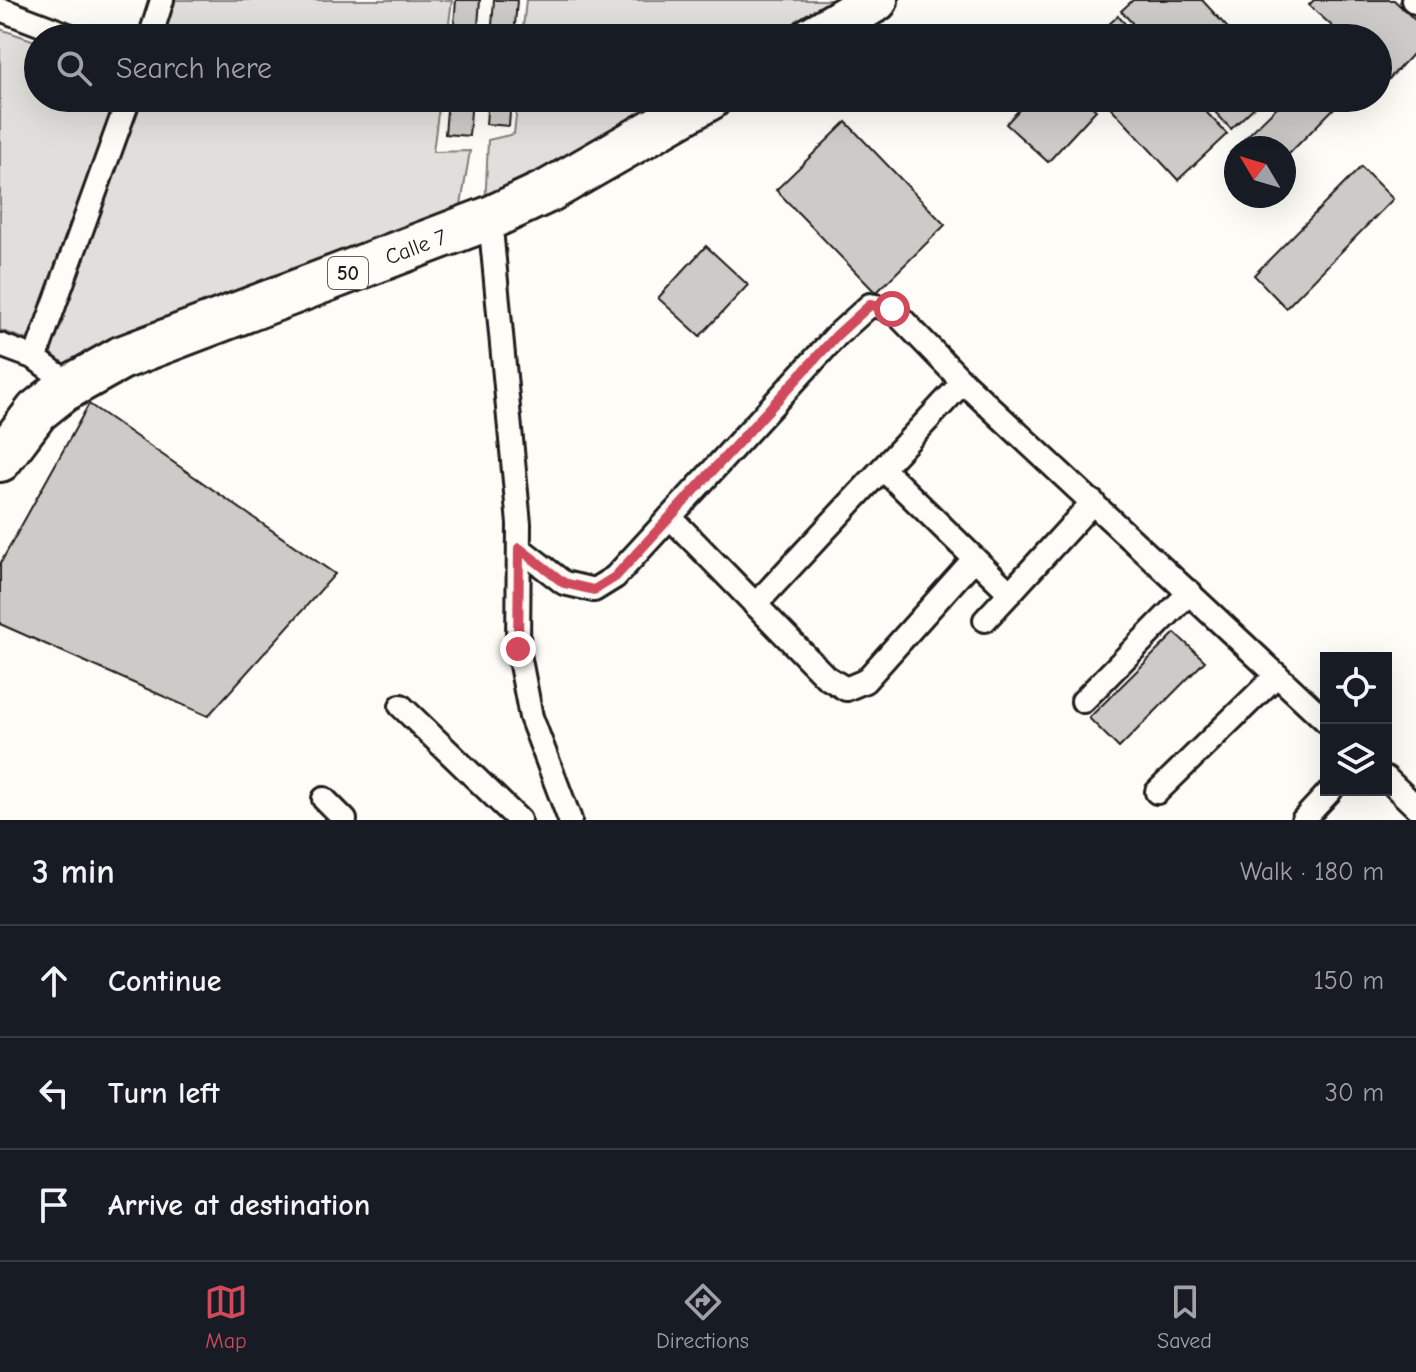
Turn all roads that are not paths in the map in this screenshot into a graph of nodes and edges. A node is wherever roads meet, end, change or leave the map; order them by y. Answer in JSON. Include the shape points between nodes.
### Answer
{"nodes":[{"id":1,"x":162,"y":0,"type":"edge"},
{"id":2,"x":876,"y":0,"type":"edge"},
{"id":3,"x":0,"y":9,"type":"edge"},
{"id":4,"x":39,"y":24,"type":"edge"},
{"id":5,"x":154,"y":24,"type":"edge"},
{"id":6,"x":836,"y":24,"type":"edge"},
{"id":7,"x":124,"y":112,"type":"edge"},
{"id":8,"x":686,"y":112,"type":"edge"},
{"id":9,"x":490,"y":218,"type":"junction"},
{"id":10,"x":0,"y":345,"type":"edge"},
{"id":11,"x":35,"y":358,"type":"junction"},
{"id":12,"x":963,"y":382,"type":"junction"},
{"id":13,"x":71,"y":385,"type":"junction"},
{"id":14,"x":0,"y":460,"type":"edge"},
{"id":15,"x":884,"y":470,"type":"junction"},
{"id":16,"x":1093,"y":502,"type":"junction"},
{"id":17,"x":670,"y":517,"type":"junction"},
{"id":18,"x":519,"y":548,"type":"junction"},
{"id":19,"x":974,"y":559,"type":"junction"},
{"id":20,"x":1190,"y":592,"type":"junction"},
{"id":21,"x":1010,"y":593,"type":"junction"},
{"id":22,"x":755,"y":605,"type":"junction"},
{"id":23,"x":985,"y":620,"type":"dead end"},
{"id":24,"x":1277,"y":675,"type":"junction"},
{"id":25,"x":1083,"y":701,"type":"dead end"},
{"id":26,"x":401,"y":706,"type":"dead end"},
{"id":27,"x":1320,"y":715,"type":"edge"},
{"id":28,"x":1392,"y":784,"type":"edge"},
{"id":29,"x":1157,"y":792,"type":"dead end"},
{"id":30,"x":1325,"y":796,"type":"edge"},
{"id":31,"x":324,"y":799,"type":"dead end"},
{"id":32,"x":1416,"y":807,"type":"edge"},
{"id":33,"x":562,"y":815,"type":"edge"},
{"id":34,"x":345,"y":820,"type":"edge"},
{"id":35,"x":519,"y":820,"type":"edge"},
{"id":36,"x":1303,"y":820,"type":"edge"}],
"edges":[{"from":1,"to":5,"type":"street"},
{"from":2,"to":6,"type":"highway"},
{"from":3,"to":4,"type":"street"},
{"from":7,"to":11,"type":"street"},
{"from":8,"to":9,"type":"highway","name":"Calle 7","number":"50"},
{"from":9,"to":13,"type":"highway","name":"Calle 7","number":"50","via":[[121,358]]},
{"from":9,"to":18,"type":"street"},
{"from":10,"to":11,"type":"street"},
{"from":11,"to":13,"type":"street"},
{"from":12,"to":15,"type":"street"},
{"from":12,"to":16,"type":"street"},
{"from":12,"to":17,"type":"street","via":[[892,309],[870,305]]},
{"from":13,"to":14,"type":"highway","name":"Calle 7","number":"50","via":[[37,411]]},
{"from":15,"to":19,"type":"street"},
{"from":15,"to":22,"type":"street"},
{"from":16,"to":20,"type":"street"},
{"from":16,"to":21,"type":"street"},
{"from":17,"to":18,"type":"street","via":[[615,577],[594,590],[564,583]]},
{"from":17,"to":22,"type":"street"},
{"from":18,"to":33,"type":"street","via":[[518,649],[531,717]]},
{"from":19,"to":21,"type":"street"},
{"from":19,"to":22,"type":"street","via":[[865,681],[846,689],[826,677]]},
{"from":20,"to":24,"type":"street"},
{"from":20,"to":25,"type":"street"},
{"from":21,"to":23,"type":"street"},
{"from":24,"to":27,"type":"street"},
{"from":24,"to":29,"type":"street"},
{"from":26,"to":35,"type":"street"},
{"from":28,"to":32,"type":"street"},
{"from":30,"to":36,"type":"street"},
{"from":31,"to":34,"type":"street"}]}
